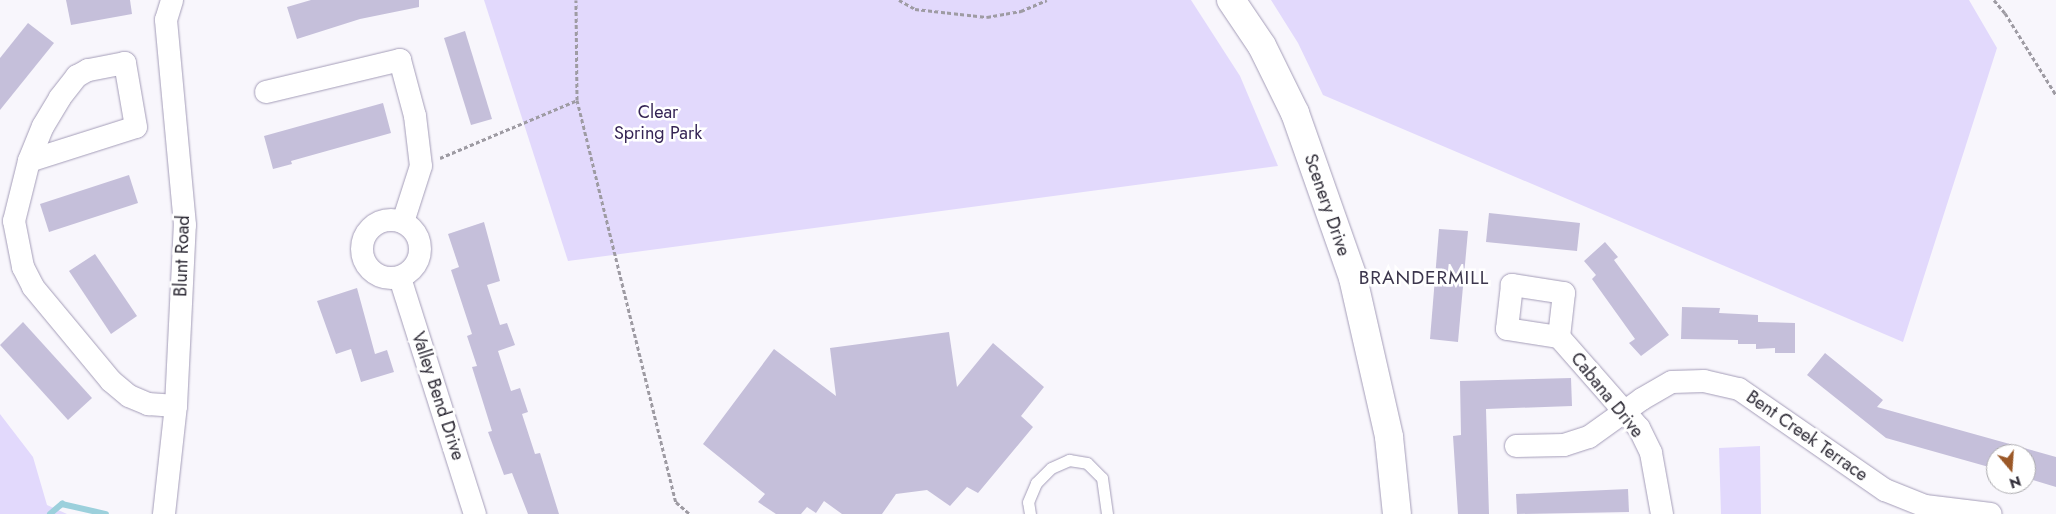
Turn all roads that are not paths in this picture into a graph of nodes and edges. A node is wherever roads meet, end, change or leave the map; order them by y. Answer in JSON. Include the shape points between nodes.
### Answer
{"nodes":[{"id":1,"x":172,"y":0,"type":"edge"},
{"id":2,"x":1231,"y":0,"type":"edge"},
{"id":3,"x":266,"y":92,"type":"dead end"},
{"id":4,"x":29,"y":161,"type":"junction"},
{"id":5,"x":403,"y":222,"type":"junction"},
{"id":6,"x":400,"y":278,"type":"junction"},
{"id":7,"x":1560,"y":337,"type":"dead end"},
{"id":8,"x":176,"y":406,"type":"junction"},
{"id":9,"x":1624,"y":413,"type":"junction"},
{"id":10,"x":1516,"y":446,"type":"dead end"},
{"id":11,"x":164,"y":514,"type":"edge"},
{"id":12,"x":475,"y":514,"type":"edge"},
{"id":13,"x":1030,"y":514,"type":"edge"},
{"id":14,"x":1107,"y":514,"type":"edge"},
{"id":15,"x":1398,"y":514,"type":"edge"},
{"id":16,"x":1662,"y":514,"type":"edge"},
{"id":17,"x":1991,"y":514,"type":"edge"}],
"edges":[{"from":1,"to":8,"type":"street","name":"Blunt Road","via":[[166,20],[185,225]]},
{"from":2,"to":15,"type":"street","name":"Scenery Drive","via":[[1262,46],[1295,113],[1352,278],[1389,437]]},
{"from":3,"to":5,"type":"street","via":[[400,60],[416,116],[421,166],[416,191]]},
{"from":4,"to":4,"type":"street","via":[[42,126],[77,76],[88,70],[125,62],[136,127]]},
{"from":4,"to":8,"type":"street","via":[[14,221],[23,268],[32,287],[111,382],[129,396],[148,404]]},
{"from":5,"to":6,"type":"street","via":[[415,231],[421,245],[420,256],[409,273]]},
{"from":5,"to":6,"type":"street","via":[[390,220],[378,223],[368,231],[362,252],[365,263],[376,275]]},
{"from":6,"to":12,"type":"street","name":"Valley Bend Drive"},
{"from":7,"to":9,"type":"street","name":"Cabana Drive"},
{"from":8,"to":11,"type":"street","name":"Blunt Road"},
{"from":9,"to":10,"type":"street","name":"Bent Creek Terrace","via":[[1589,437],[1564,445]]},
{"from":9,"to":16,"type":"street","name":"Cabana Drive","via":[[1639,428],[1651,453]]},
{"from":9,"to":17,"type":"street","name":"Bent Creek Terrace","via":[[1672,382],[1704,381],[1739,388],[1885,490],[1925,506]]},
{"from":13,"to":14,"type":"lane","via":[[1028,502],[1036,484],[1051,468],[1069,460],[1087,463],[1102,478]]}]}
